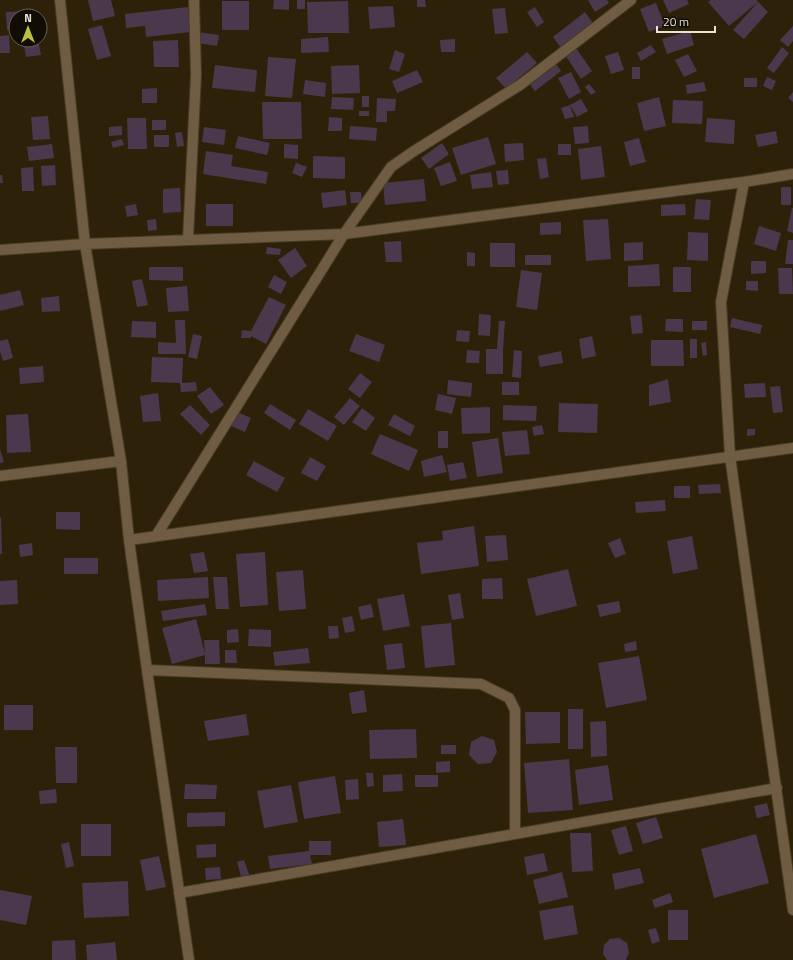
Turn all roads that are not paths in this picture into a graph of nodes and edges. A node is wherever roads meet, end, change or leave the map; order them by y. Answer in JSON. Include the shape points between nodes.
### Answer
{"nodes":[{"id":1,"x":60,"y":0,"type":"edge"},
{"id":2,"x":194,"y":0,"type":"edge"},
{"id":3,"x":631,"y":0,"type":"edge"},
{"id":4,"x":793,"y":174,"type":"edge"},
{"id":5,"x":744,"y":182,"type":"junction"},
{"id":6,"x":344,"y":234,"type":"junction"},
{"id":7,"x":188,"y":239,"type":"junction"},
{"id":8,"x":85,"y":244,"type":"junction"},
{"id":9,"x":0,"y":250,"type":"edge"},
{"id":10,"x":793,"y":448,"type":"edge"},
{"id":11,"x":730,"y":456,"type":"junction"},
{"id":12,"x":121,"y":461,"type":"junction"},
{"id":13,"x":0,"y":476,"type":"edge"},
{"id":14,"x":156,"y":536,"type":"junction"},
{"id":15,"x":129,"y":540,"type":"junction"},
{"id":16,"x":147,"y":670,"type":"junction"},
{"id":17,"x":777,"y":788,"type":"junction"},
{"id":18,"x":515,"y":834,"type":"junction"},
{"id":19,"x":179,"y":893,"type":"junction"},
{"id":20,"x":793,"y":910,"type":"edge"},
{"id":21,"x":189,"y":960,"type":"edge"}],
"edges":[{"from":1,"to":8,"type":"street"},
{"from":2,"to":7,"type":"street","via":[[196,75]]},
{"from":3,"to":6,"type":"street","via":[[520,85],[414,150],[391,168]]},
{"from":4,"to":5,"type":"street"},
{"from":5,"to":6,"type":"street"},
{"from":5,"to":11,"type":"street","via":[[721,302]]},
{"from":6,"to":7,"type":"street"},
{"from":6,"to":14,"type":"street"},
{"from":7,"to":8,"type":"street"},
{"from":8,"to":9,"type":"street"},
{"from":8,"to":12,"type":"street"},
{"from":10,"to":11,"type":"street"},
{"from":11,"to":14,"type":"street"},
{"from":11,"to":17,"type":"street"},
{"from":12,"to":13,"type":"street"},
{"from":12,"to":15,"type":"street"},
{"from":14,"to":15,"type":"street"},
{"from":15,"to":16,"type":"street"},
{"from":16,"to":18,"type":"street","via":[[481,684],[495,690],[509,698],[515,710]]},
{"from":16,"to":19,"type":"street"},
{"from":17,"to":18,"type":"street"},
{"from":17,"to":20,"type":"street"},
{"from":18,"to":19,"type":"street"},
{"from":19,"to":21,"type":"street"}]}
